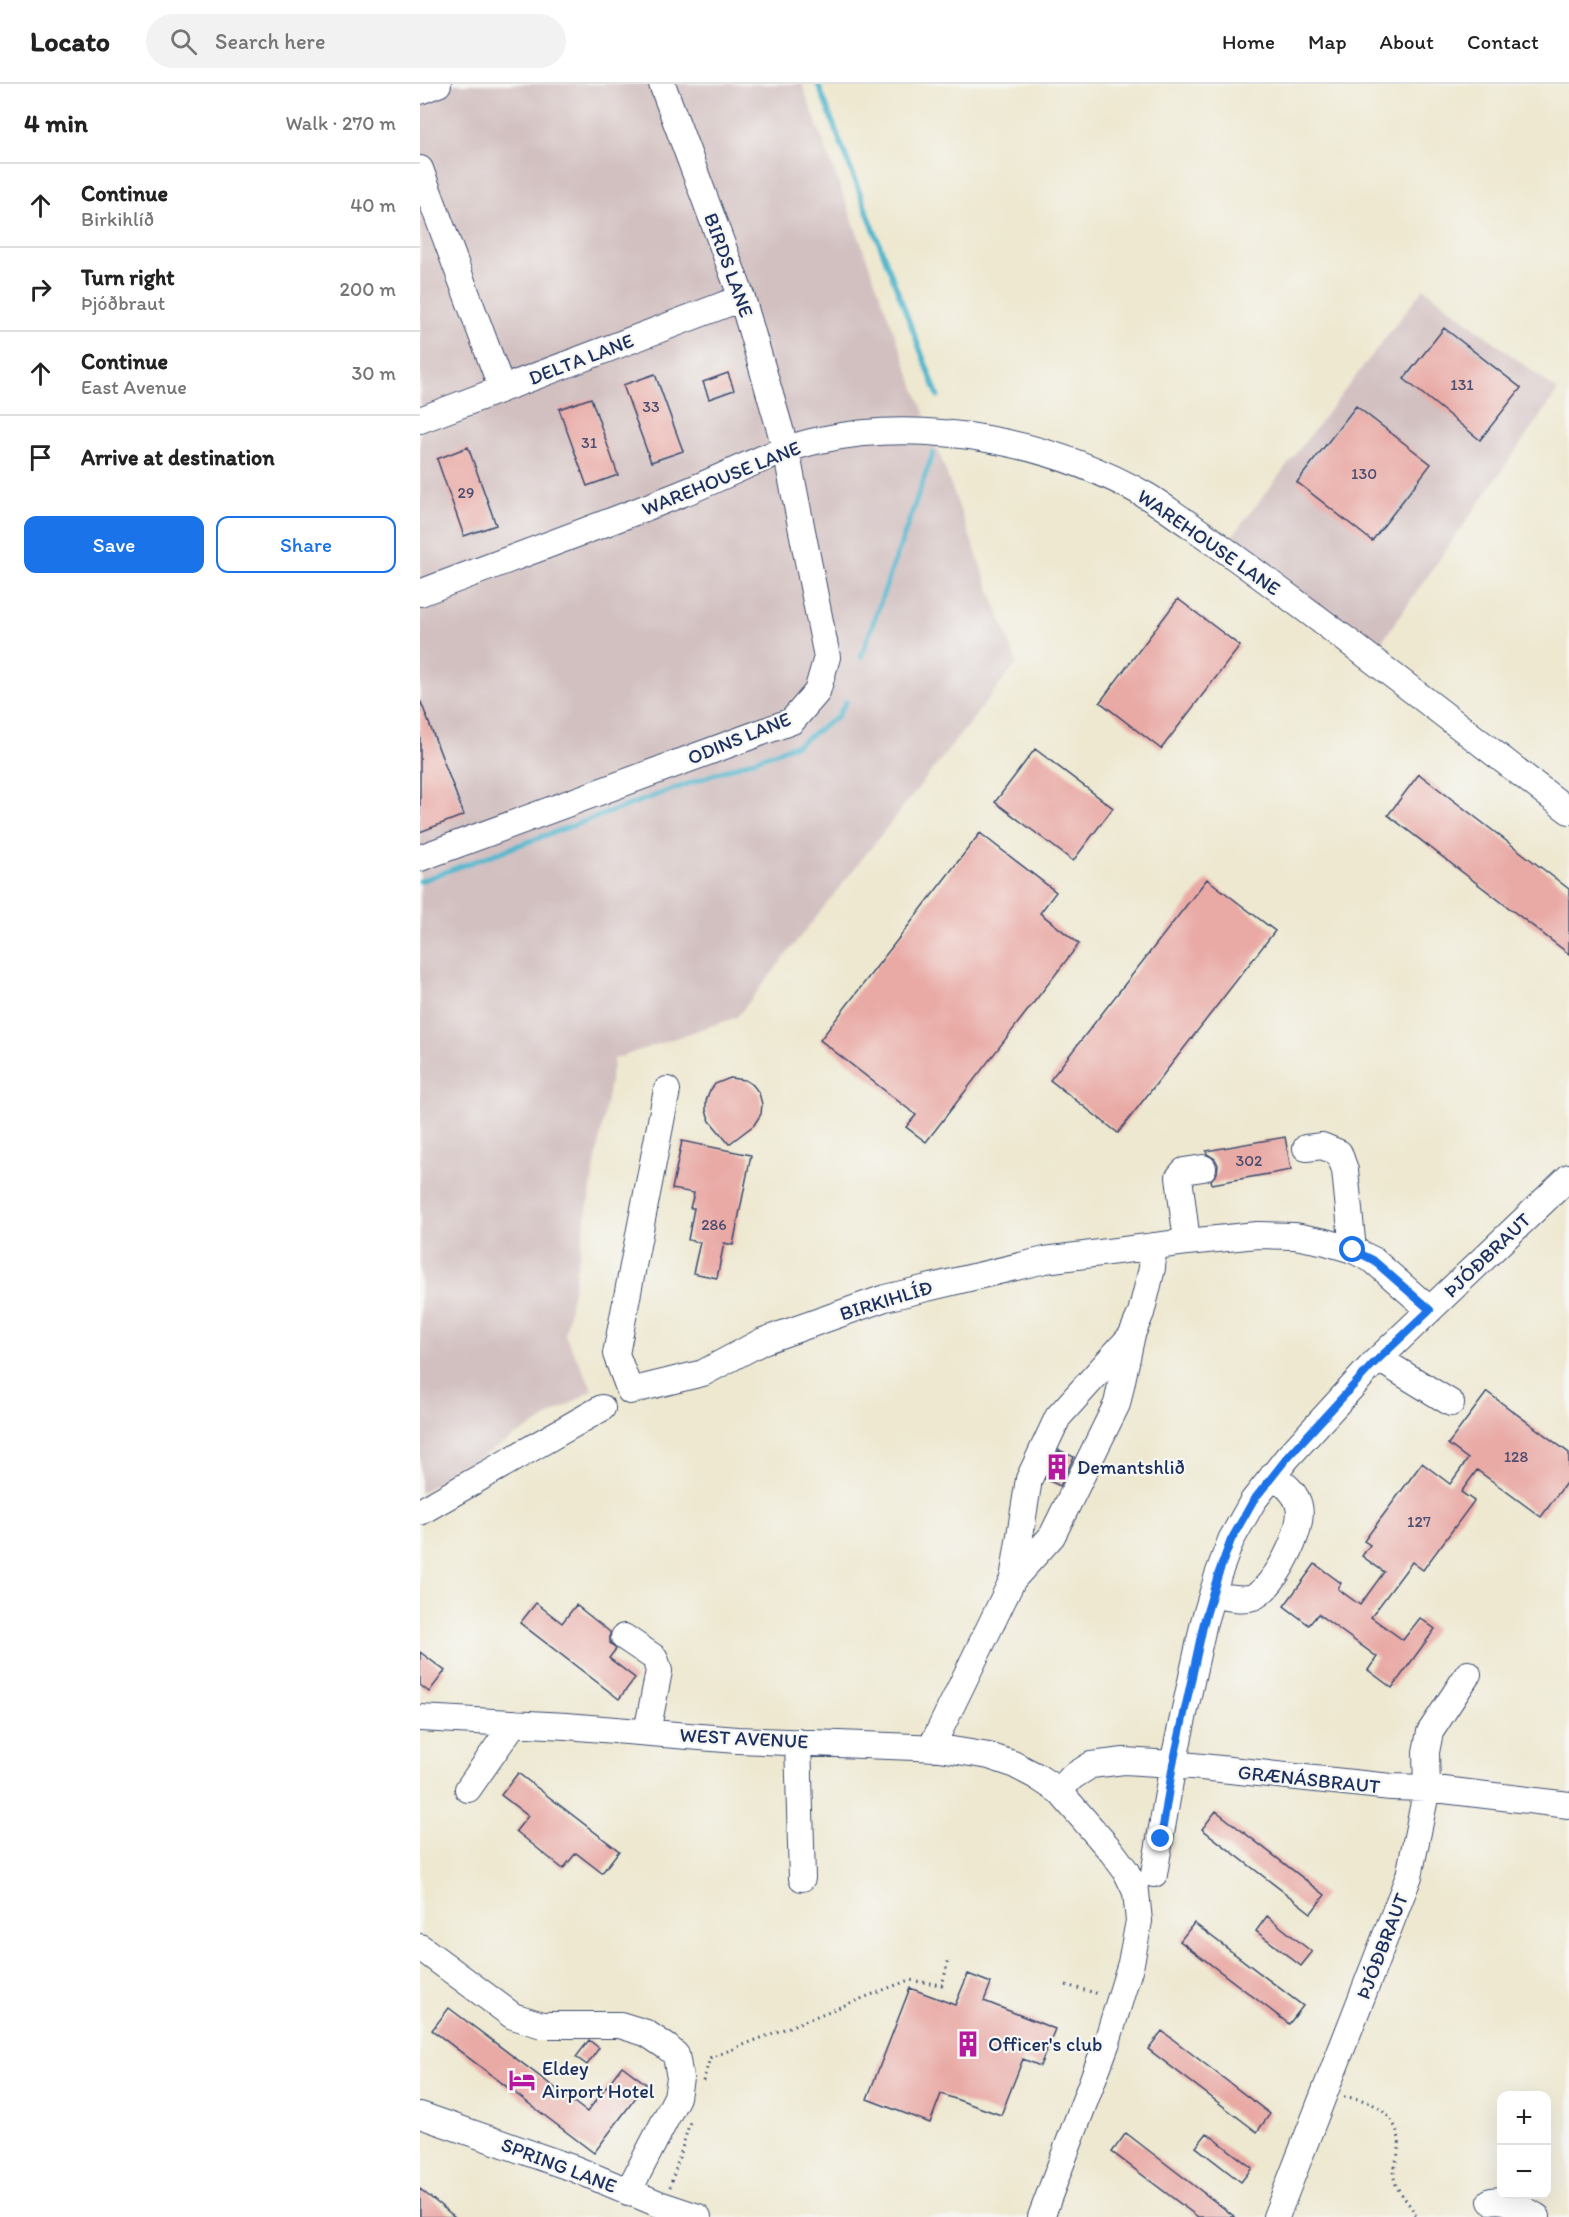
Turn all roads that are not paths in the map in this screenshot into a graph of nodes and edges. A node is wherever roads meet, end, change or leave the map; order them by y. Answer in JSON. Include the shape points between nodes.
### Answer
{"nodes":[{"id":1,"x":438,"y":84,"type":"edge"},
{"id":2,"x":662,"y":84,"type":"edge"},
{"id":3,"x":420,"y":91,"type":"edge"},
{"id":4,"x":420,"y":169,"type":"edge"},
{"id":5,"x":742,"y":298,"type":"junction"},
{"id":6,"x":502,"y":389,"type":"junction"},
{"id":7,"x":420,"y":420,"type":"edge"},
{"id":8,"x":786,"y":450,"type":"junction"},
{"id":9,"x":420,"y":593,"type":"edge"},
{"id":10,"x":1569,"y":811,"type":"edge"},
{"id":11,"x":420,"y":858,"type":"edge"},
{"id":12,"x":667,"y":1090,"type":"dead end"},
{"id":13,"x":1306,"y":1148,"type":"dead end"},
{"id":14,"x":1203,"y":1168,"type":"dead end"},
{"id":15,"x":1569,"y":1177,"type":"edge"},
{"id":16,"x":1187,"y":1242,"type":"junction"},
{"id":17,"x":1153,"y":1246,"type":"junction"},
{"id":18,"x":1353,"y":1250,"type":"junction"},
{"id":19,"x":1430,"y":1310,"type":"junction"},
{"id":20,"x":1132,"y":1334,"type":"junction"},
{"id":21,"x":1378,"y":1359,"type":"junction"},
{"id":22,"x":1451,"y":1403,"type":"dead end"},
{"id":23,"x":602,"y":1408,"type":"dead end"},
{"id":24,"x":1273,"y":1475,"type":"junction"},
{"id":25,"x":420,"y":1512,"type":"edge"},
{"id":26,"x":1013,"y":1579,"type":"junction"},
{"id":27,"x":1212,"y":1595,"type":"junction"},
{"id":28,"x":624,"y":1637,"type":"dead end"},
{"id":29,"x":1468,"y":1674,"type":"dead end"},
{"id":30,"x":420,"y":1718,"type":"edge"},
{"id":31,"x":514,"y":1723,"type":"junction"},
{"id":32,"x":647,"y":1732,"type":"junction"},
{"id":33,"x":798,"y":1742,"type":"junction"},
{"id":34,"x":931,"y":1748,"type":"junction"},
{"id":35,"x":1173,"y":1764,"type":"junction"},
{"id":36,"x":1427,"y":1788,"type":"junction"},
{"id":37,"x":468,"y":1789,"type":"dead end"},
{"id":38,"x":1059,"y":1791,"type":"junction"},
{"id":39,"x":1569,"y":1805,"type":"edge"},
{"id":40,"x":1155,"y":1874,"type":"dead end"},
{"id":41,"x":802,"y":1878,"type":"dead end"},
{"id":42,"x":420,"y":1947,"type":"edge"},
{"id":43,"x":420,"y":2115,"type":"edge"},
{"id":44,"x":628,"y":2192,"type":"junction"},
{"id":45,"x":1491,"y":2201,"type":"dead end"},
{"id":46,"x":659,"y":2209,"type":"edge"},
{"id":47,"x":698,"y":2217,"type":"edge"},
{"id":48,"x":1041,"y":2217,"type":"edge"},
{"id":49,"x":1276,"y":2217,"type":"edge"},
{"id":50,"x":1537,"y":2217,"type":"edge"}],
"edges":[{"from":1,"to":3,"type":"street"},
{"from":2,"to":5,"type":"street","name":"BIRDS LANE"},
{"from":4,"to":6,"type":"street"},
{"from":5,"to":6,"type":"street","name":"DELTA LANE"},
{"from":5,"to":8,"type":"street","name":"BIRDS LANE"},
{"from":6,"to":7,"type":"street","name":"DELTA LANE"},
{"from":8,"to":9,"type":"street","name":"WAREHOUSE LANE"},
{"from":8,"to":10,"type":"street","name":"WAREHOUSE LANE","via":[[851,435],[924,431],[1024,448],[1118,482],[1148,496],[1223,548]]},
{"from":8,"to":11,"type":"street","name":"ODINS LANE","via":[[827,657],[817,692],[792,721]]},
{"from":12,"to":17,"type":"street","name":"BIRKIHLÍÐ","via":[[616,1354],[630,1391],[703,1373],[764,1341],[885,1298],[1045,1260]]},
{"from":13,"to":18,"type":"street","via":[[1322,1146],[1339,1153],[1345,1170]]},
{"from":14,"to":16,"type":"street","via":[[1184,1171],[1179,1177]]},
{"from":15,"to":19,"type":"street","name":"ÞJÓÐBRAUT"},
{"from":16,"to":17,"type":"street","name":"BIRKIHLÍÐ"},
{"from":16,"to":18,"type":"street","name":"BIRKIHLÍÐ","via":[[1257,1235],[1295,1236]]},
{"from":17,"to":20,"type":"street","via":[[1147,1289]]},
{"from":18,"to":19,"type":"street","name":"BIRKIHLÍÐ","via":[[1373,1260]]},
{"from":19,"to":21,"type":"street","name":"ÞJÓÐBRAUT"},
{"from":20,"to":26,"type":"street","via":[[1117,1404],[1052,1536]]},
{"from":20,"to":26,"type":"street","via":[[1058,1417],[1029,1479]]},
{"from":21,"to":22,"type":"street"},
{"from":21,"to":24,"type":"street","name":"ÞJÓÐBRAUT"},
{"from":23,"to":25,"type":"street"},
{"from":24,"to":27,"type":"street","name":"ÞJÓÐBRAUT","via":[[1231,1540]]},
{"from":24,"to":27,"type":"street","via":[[1288,1487],[1300,1508],[1300,1522],[1291,1548],[1267,1587],[1258,1594],[1251,1598]]},
{"from":26,"to":34,"type":"street"},
{"from":27,"to":35,"type":"street","name":"ÞJÓÐBRAUT"},
{"from":28,"to":32,"type":"street","via":[[656,1658],[660,1671]]},
{"from":29,"to":36,"type":"street","name":"ÞJÓÐBRAUT","via":[[1430,1732]]},
{"from":30,"to":31,"type":"street","name":"WEST AVENUE"},
{"from":31,"to":32,"type":"street","name":"WEST AVENUE"},
{"from":31,"to":37,"type":"street"},
{"from":32,"to":33,"type":"street","name":"WEST AVENUE"},
{"from":33,"to":34,"type":"street","name":"WEST AVENUE"},
{"from":33,"to":41,"type":"street"},
{"from":34,"to":38,"type":"street","name":"WEST AVENUE","via":[[997,1759]]},
{"from":35,"to":36,"type":"street","name":"GRÆNÁSBRAUT","via":[[1391,1788]]},
{"from":35,"to":38,"type":"street","name":"GRÆNÁSBRAUT","via":[[1124,1761],[1091,1765],[1071,1777]]},
{"from":35,"to":40,"type":"street","name":"ÞJÓÐBRAUT"},
{"from":36,"to":39,"type":"street","name":"GRÆNÁSBRAUT"},
{"from":36,"to":49,"type":"street","name":"ÞJÓÐBRAUT","via":[[1409,1876]]},
{"from":38,"to":48,"type":"street","via":[[1126,1871],[1136,1892],[1139,1921],[1131,1963],[1107,2042]]},
{"from":42,"to":44,"type":"street","via":[[513,2016],[542,2025],[621,2025],[646,2033],[676,2055],[680,2079],[676,2097]]},
{"from":43,"to":44,"type":"street","name":"SPRING LANE","via":[[575,2169]]},
{"from":44,"to":46,"type":"street","name":"SPRING LANE"},
{"from":45,"to":50,"type":"street","via":[[1500,2199]]},
{"from":46,"to":47,"type":"street","name":"SPRING LANE"}]}
